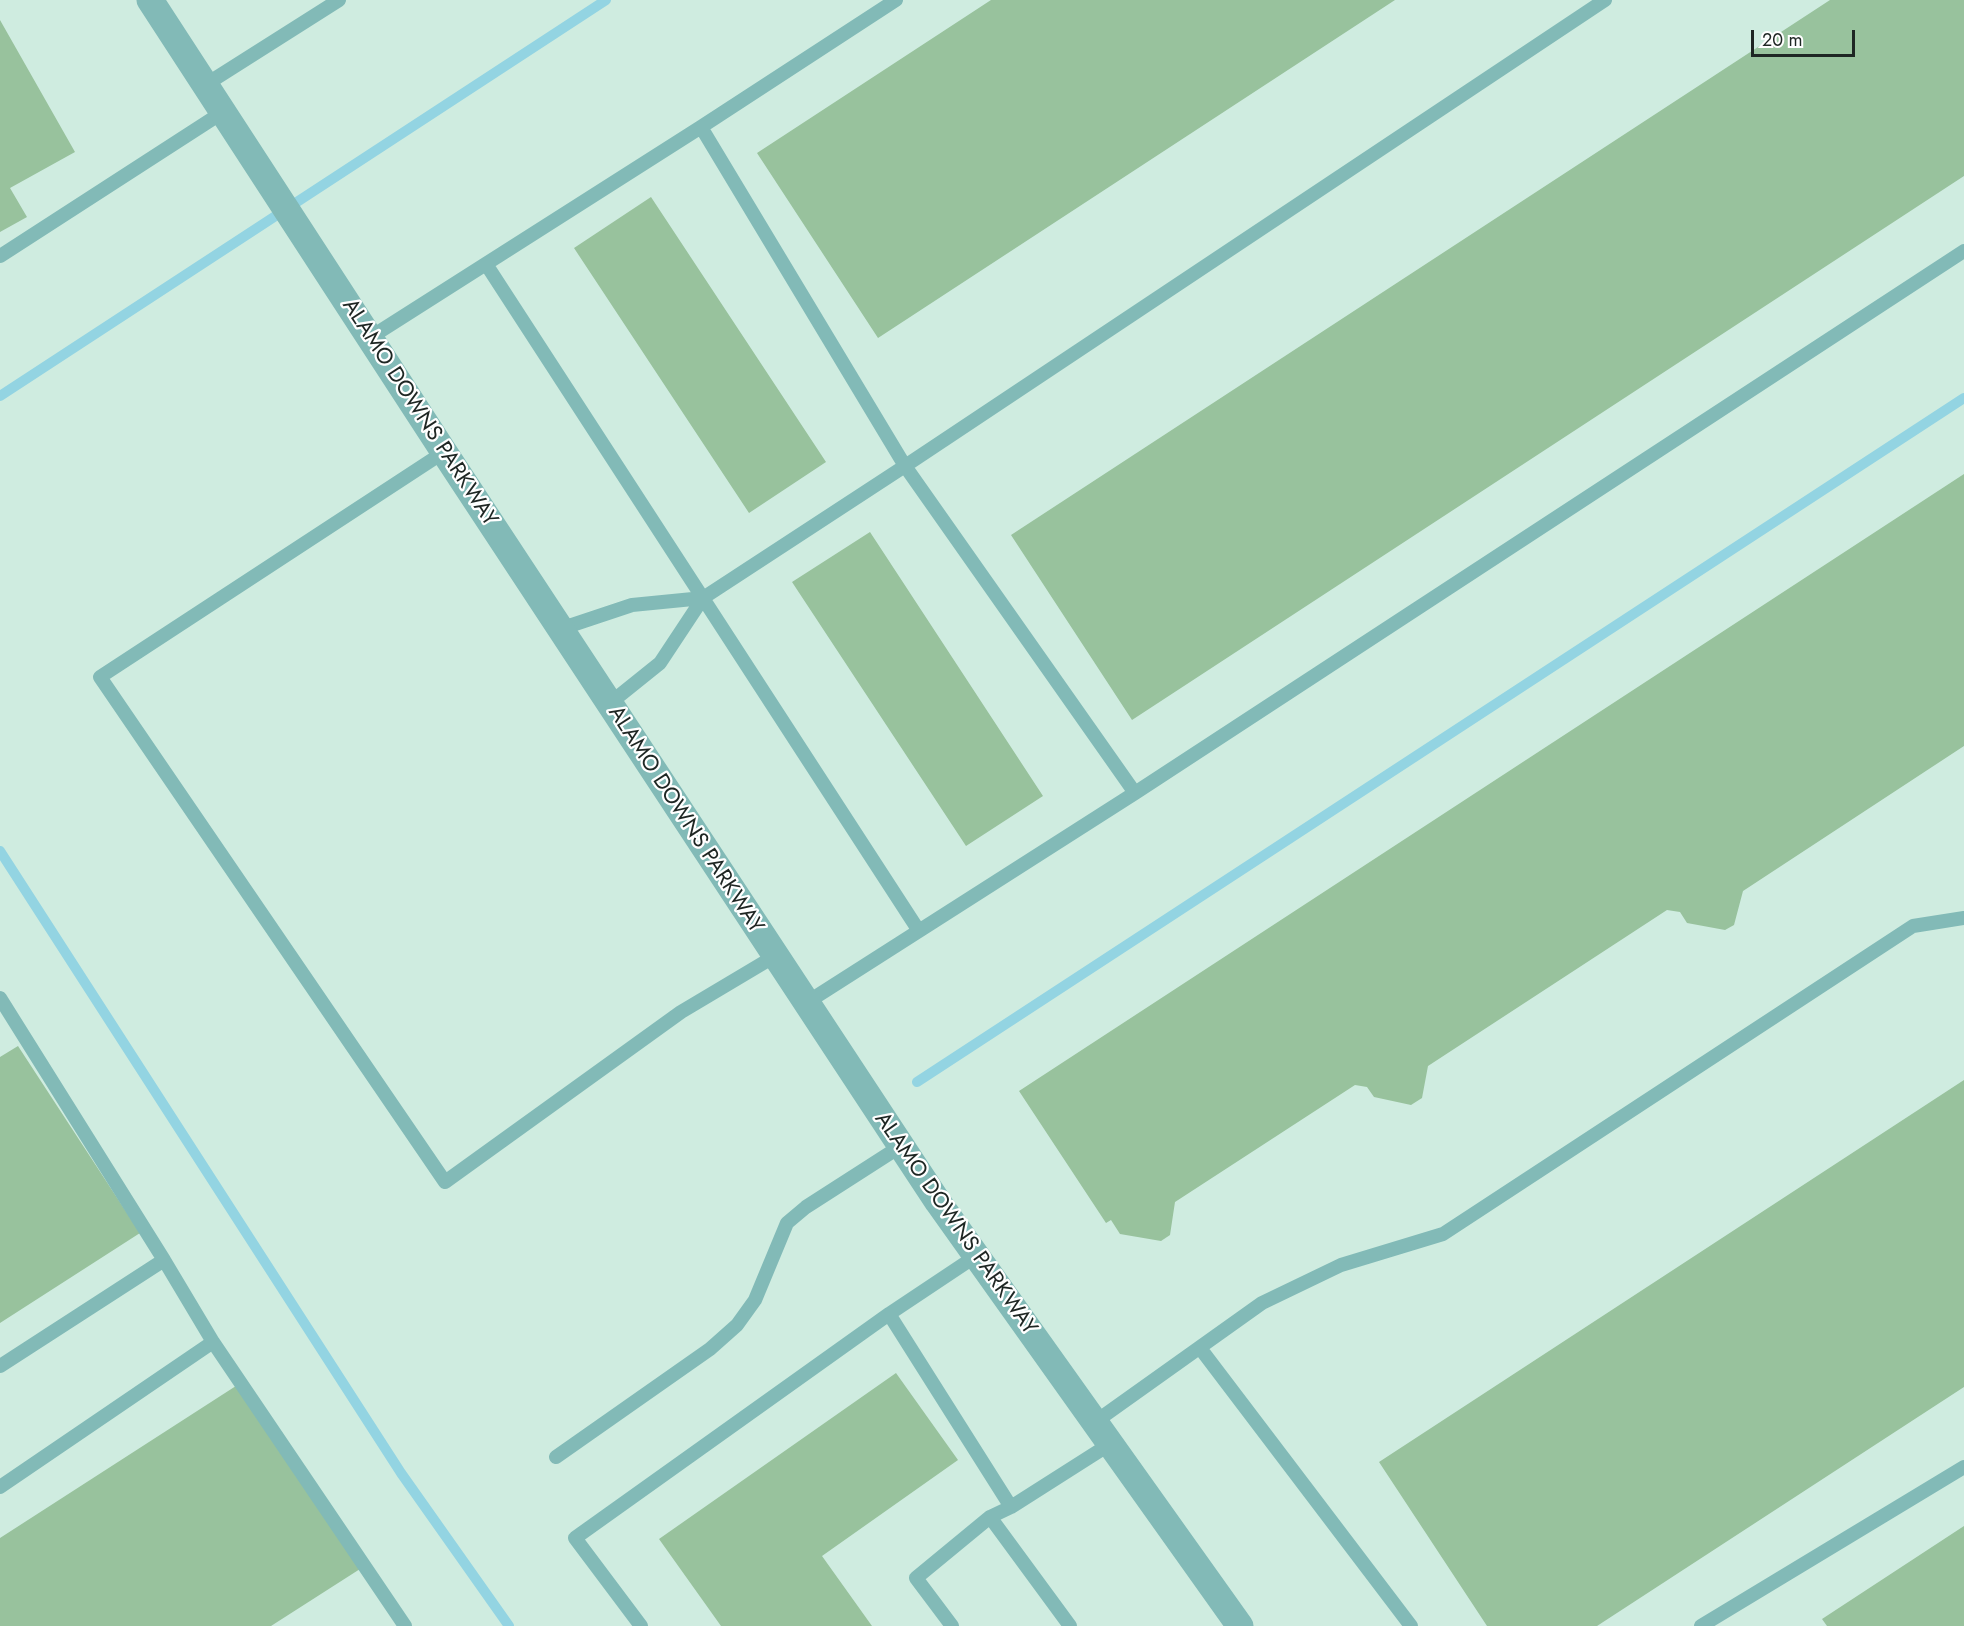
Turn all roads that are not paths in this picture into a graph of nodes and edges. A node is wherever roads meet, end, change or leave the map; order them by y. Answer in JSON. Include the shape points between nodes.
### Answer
{"nodes":[{"id":1,"x":150,"y":0,"type":"edge"},
{"id":2,"x":339,"y":0,"type":"edge"},
{"id":3,"x":896,"y":0,"type":"edge"},
{"id":4,"x":1605,"y":0,"type":"edge"},
{"id":5,"x":317,"y":6,"type":"edge"},
{"id":6,"x":205,"y":85,"type":"junction"},
{"id":7,"x":222,"y":112,"type":"junction"},
{"id":8,"x":701,"y":127,"type":"junction"},
{"id":9,"x":1964,"y":251,"type":"edge"},
{"id":10,"x":0,"y":256,"type":"edge"},
{"id":11,"x":486,"y":264,"type":"junction"},
{"id":12,"x":371,"y":337,"type":"junction"},
{"id":13,"x":444,"y":452,"type":"junction"},
{"id":14,"x":905,"y":465,"type":"junction"},
{"id":15,"x":703,"y":598,"type":"junction"},
{"id":16,"x":560,"y":629,"type":"junction"},
{"id":17,"x":609,"y":704,"type":"junction"},
{"id":18,"x":1135,"y":793,"type":"junction"},
{"id":19,"x":1964,"y":918,"type":"edge"},
{"id":20,"x":919,"y":930,"type":"junction"},
{"id":21,"x":775,"y":956,"type":"junction"},
{"id":22,"x":0,"y":998,"type":"edge"},
{"id":23,"x":806,"y":1003,"type":"junction"},
{"id":24,"x":900,"y":1146,"type":"junction"},
{"id":25,"x":976,"y":1256,"type":"junction"},
{"id":26,"x":164,"y":1260,"type":"junction"},
{"id":27,"x":889,"y":1314,"type":"junction"},
{"id":28,"x":213,"y":1342,"type":"junction"},
{"id":29,"x":1200,"y":1348,"type":"junction"},
{"id":30,"x":0,"y":1366,"type":"edge"},
{"id":31,"x":1102,"y":1433,"type":"junction"},
{"id":32,"x":556,"y":1457,"type":"dead end"},
{"id":33,"x":1964,"y":1467,"type":"edge"},
{"id":34,"x":0,"y":1487,"type":"edge"},
{"id":35,"x":1011,"y":1507,"type":"junction"},
{"id":36,"x":990,"y":1517,"type":"junction"},
{"id":37,"x":405,"y":1626,"type":"edge"},
{"id":38,"x":641,"y":1626,"type":"edge"},
{"id":39,"x":952,"y":1626,"type":"edge"},
{"id":40,"x":1070,"y":1626,"type":"edge"},
{"id":41,"x":1240,"y":1626,"type":"edge"},
{"id":42,"x":1411,"y":1626,"type":"edge"},
{"id":43,"x":1701,"y":1626,"type":"edge"}],
"edges":[{"from":1,"to":6,"type":"street","name":"ALAMO DOWNS PARKWAY"},
{"from":2,"to":5,"type":"lane"},
{"from":3,"to":8,"type":"lane"},
{"from":4,"to":14,"type":"lane"},
{"from":5,"to":6,"type":"lane"},
{"from":6,"to":7,"type":"street","name":"ALAMO DOWNS PARKWAY"},
{"from":7,"to":10,"type":"lane"},
{"from":7,"to":12,"type":"street","name":"ALAMO DOWNS PARKWAY"},
{"from":8,"to":11,"type":"lane"},
{"from":8,"to":14,"type":"lane"},
{"from":9,"to":18,"type":"lane"},
{"from":11,"to":12,"type":"lane"},
{"from":11,"to":15,"type":"lane"},
{"from":12,"to":13,"type":"street","name":"ALAMO DOWNS PARKWAY"},
{"from":13,"to":16,"type":"street","name":"ALAMO DOWNS PARKWAY"},
{"from":13,"to":21,"type":"lane","via":[[100,677],[445,1182],[681,1012]]},
{"from":14,"to":15,"type":"lane"},
{"from":14,"to":18,"type":"lane"},
{"from":15,"to":16,"type":"lane","via":[[632,605]]},
{"from":15,"to":17,"type":"lane","via":[[660,663]]},
{"from":15,"to":20,"type":"lane"},
{"from":16,"to":17,"type":"street","name":"ALAMO DOWNS PARKWAY"},
{"from":17,"to":21,"type":"street","name":"ALAMO DOWNS PARKWAY"},
{"from":18,"to":20,"type":"lane"},
{"from":19,"to":29,"type":"lane","via":[[1912,926],[1443,1234],[1341,1265],[1262,1304]]},
{"from":20,"to":23,"type":"lane"},
{"from":21,"to":23,"type":"street","name":"ALAMO DOWNS PARKWAY"},
{"from":22,"to":26,"type":"lane"},
{"from":23,"to":24,"type":"street","name":"ALAMO DOWNS PARKWAY"},
{"from":24,"to":25,"type":"street","name":"ALAMO DOWNS PARKWAY"},
{"from":24,"to":32,"type":"lane","via":[[787,1223],[754,1300],[737,1325],[710,1349]]},
{"from":25,"to":27,"type":"lane"},
{"from":25,"to":31,"type":"street","name":"ALAMO DOWNS PARKWAY"},
{"from":26,"to":28,"type":"lane"},
{"from":26,"to":30,"type":"lane"},
{"from":27,"to":35,"type":"lane"},
{"from":27,"to":38,"type":"lane","via":[[575,1539]]},
{"from":28,"to":34,"type":"lane"},
{"from":28,"to":37,"type":"lane"},
{"from":29,"to":31,"type":"lane"},
{"from":29,"to":42,"type":"lane"},
{"from":31,"to":35,"type":"lane"},
{"from":31,"to":41,"type":"street","name":"ALAMO DOWNS PARKWAY"},
{"from":33,"to":43,"type":"lane"},
{"from":35,"to":36,"type":"lane"},
{"from":36,"to":39,"type":"lane","via":[[916,1578]]},
{"from":36,"to":40,"type":"lane"}]}
